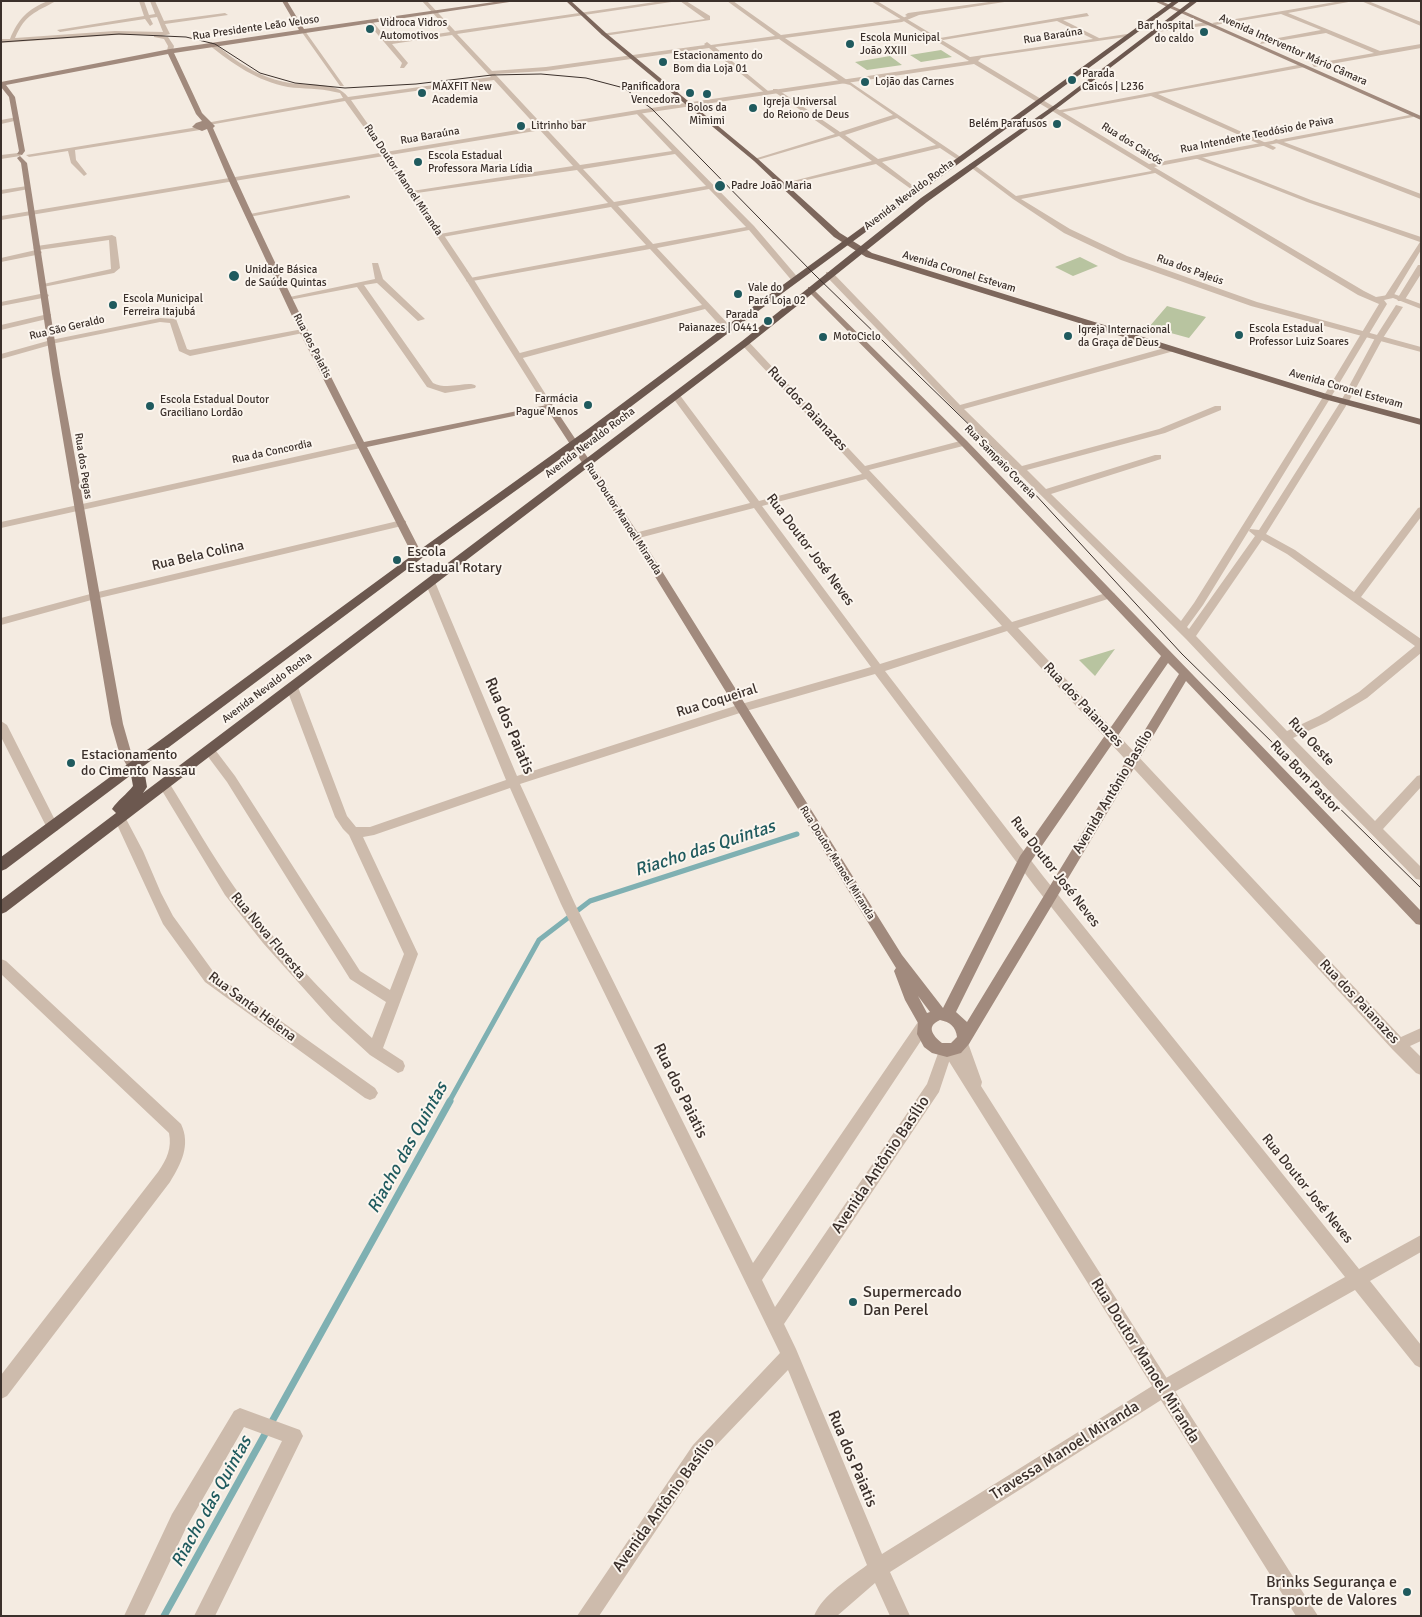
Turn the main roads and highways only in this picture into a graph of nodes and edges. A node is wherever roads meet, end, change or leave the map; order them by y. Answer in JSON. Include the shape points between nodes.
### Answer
{"nodes":[{"id":1,"x":284,"y":1,"type":"edge"},
{"id":2,"x":514,"y":1,"type":"edge"},
{"id":3,"x":568,"y":1,"type":"edge"},
{"id":4,"x":1156,"y":1,"type":"edge"},
{"id":5,"x":1195,"y":1,"type":"edge"},
{"id":6,"x":1171,"y":3,"type":"edge"},
{"id":7,"x":1183,"y":11,"type":"junction"},
{"id":8,"x":1208,"y":22,"type":"junction"},
{"id":9,"x":303,"y":32,"type":"junction"},
{"id":10,"x":170,"y":51,"type":"junction"},
{"id":11,"x":2,"y":84,"type":"edge"},
{"id":12,"x":1419,"y":114,"type":"edge"},
{"id":13,"x":200,"y":116,"type":"junction"},
{"id":14,"x":1421,"y":119,"type":"edge"},
{"id":15,"x":198,"y":127,"type":"junction"},
{"id":16,"x":209,"y":127,"type":"junction"},
{"id":17,"x":848,"y":243,"type":"junction"},
{"id":18,"x":860,"y":250,"type":"junction"},
{"id":19,"x":812,"y":289,"type":"junction"},
{"id":20,"x":549,"y":406,"type":"joint"},
{"id":21,"x":1421,"y":422,"type":"edge"},
{"id":22,"x":574,"y":444,"type":"junction"},
{"id":23,"x":362,"y":445,"type":"junction"},
{"id":24,"x":586,"y":462,"type":"junction"},
{"id":25,"x":418,"y":556,"type":"junction"},
{"id":26,"x":1168,"y":655,"type":"junction"},
{"id":27,"x":1185,"y":674,"type":"junction"},
{"id":28,"x":134,"y":768,"type":"junction"},
{"id":29,"x":1,"y":865,"type":"edge"},
{"id":30,"x":1,"y":903,"type":"edge"},
{"id":31,"x":1,"y":908,"type":"edge"},
{"id":32,"x":1421,"y":920,"type":"edge"},
{"id":33,"x":896,"y":959,"type":"junction"},
{"id":34,"x":943,"y":1014,"type":"junction"},
{"id":35,"x":924,"y":1024,"type":"junction"},
{"id":36,"x":955,"y":1046,"type":"junction"}],
"edges":[{"from":1,"to":9,"type":"main road"},
{"from":2,"to":9,"type":"main road","name":"Rua Presidente Leão Veloso"},
{"from":3,"to":17,"type":"main road","name":"Avenida Coronel Estevam","via":[[756,160]]},
{"from":4,"to":6,"type":"main road","name":"Avenida Interventor Mário Câmara"},
{"from":5,"to":7,"type":"highway","name":"Avenida Nevaldo Rocha"},
{"from":6,"to":7,"type":"main road","name":"Avenida Interventor Mário Câmara"},
{"from":6,"to":17,"type":"highway","name":"Avenida Nevaldo Rocha"},
{"from":7,"to":8,"type":"main road","name":"Avenida Interventor Mário Câmara"},
{"from":7,"to":18,"type":"highway","name":"Avenida Nevaldo Rocha"},
{"from":8,"to":12,"type":"main road","name":"Avenida Interventor Mário Câmara"},
{"from":8,"to":12,"type":"main road","name":"Avenida Interventor Mário Câmara","via":[[1215,22],[1314,65]]},
{"from":9,"to":10,"type":"main road","name":"Rua Presidente Leão Veloso"},
{"from":10,"to":11,"type":"main road","name":"Rua Presidente Leão Veloso"},
{"from":10,"to":13,"type":"main road","name":"Rua dos Paiatis"},
{"from":11,"to":28,"type":"main road","name":"Rua dos Pegas","via":[[12,97],[17,119],[78,507],[120,740]]},
{"from":12,"to":14,"type":"main road","name":"Avenida Interventor Mário Câmara"},
{"from":13,"to":15,"type":"main road"},
{"from":13,"to":16,"type":"main road","name":"Rua dos Paiatis"},
{"from":15,"to":16,"type":"main road"},
{"from":15,"to":16,"type":"main road"},
{"from":16,"to":23,"type":"main road","name":"Rua dos Paiatis","via":[[303,331]]},
{"from":17,"to":18,"type":"main road","name":"Avenida Coronel Estevam"},
{"from":17,"to":22,"type":"highway","name":"Avenida Nevaldo Rocha"},
{"from":18,"to":19,"type":"highway","name":"Avenida Nevaldo Rocha"},
{"from":18,"to":21,"type":"main road","name":"Avenida Coronel Estevam","via":[[886,261],[1327,397]]},
{"from":19,"to":24,"type":"highway","name":"Avenida Nevaldo Rocha"},
{"from":19,"to":26,"type":"main road","name":"Rua Sampaio Correia"},
{"from":20,"to":22,"type":"main road","name":"Rua Doutor Manoel Miranda"},
{"from":20,"to":23,"type":"main road","name":"Rua da Concordia"},
{"from":22,"to":24,"type":"main road","name":"Rua Doutor Manoel Miranda"},
{"from":22,"to":25,"type":"highway","name":"Avenida Nevaldo Rocha"},
{"from":23,"to":25,"type":"main road","name":"Rua dos Paiatis"},
{"from":24,"to":31,"type":"highway","name":"Avenida Nevaldo Rocha"},
{"from":24,"to":33,"type":"main road","name":"Rua Doutor Manoel Miranda"},
{"from":25,"to":28,"type":"highway","name":"Avenida Nevaldo Rocha"},
{"from":26,"to":27,"type":"main road","name":"Rua Bom Pastor"},
{"from":26,"to":34,"type":"main road","name":"Avenida Antônio Basílio","via":[[1025,860]]},
{"from":27,"to":32,"type":"main road","name":"Rua Bom Pastor"},
{"from":27,"to":36,"type":"main road","name":"Avenida Antônio Basílio"},
{"from":28,"to":29,"type":"highway","name":"Avenida Nevaldo Rocha"},
{"from":28,"to":30,"type":"highway","via":[[140,787],[128,802]]},
{"from":33,"to":34,"type":"main road","name":"Rua Doutor Manoel Miranda"},
{"from":33,"to":35,"type":"main road","name":"Rua Doutor Manoel Miranda"},
{"from":34,"to":35,"type":"main road","via":[[931,1016]]},
{"from":34,"to":36,"type":"main road","via":[[959,1021],[962,1027]]},
{"from":35,"to":36,"type":"main road","via":[[925,1038],[934,1047]]}]}
